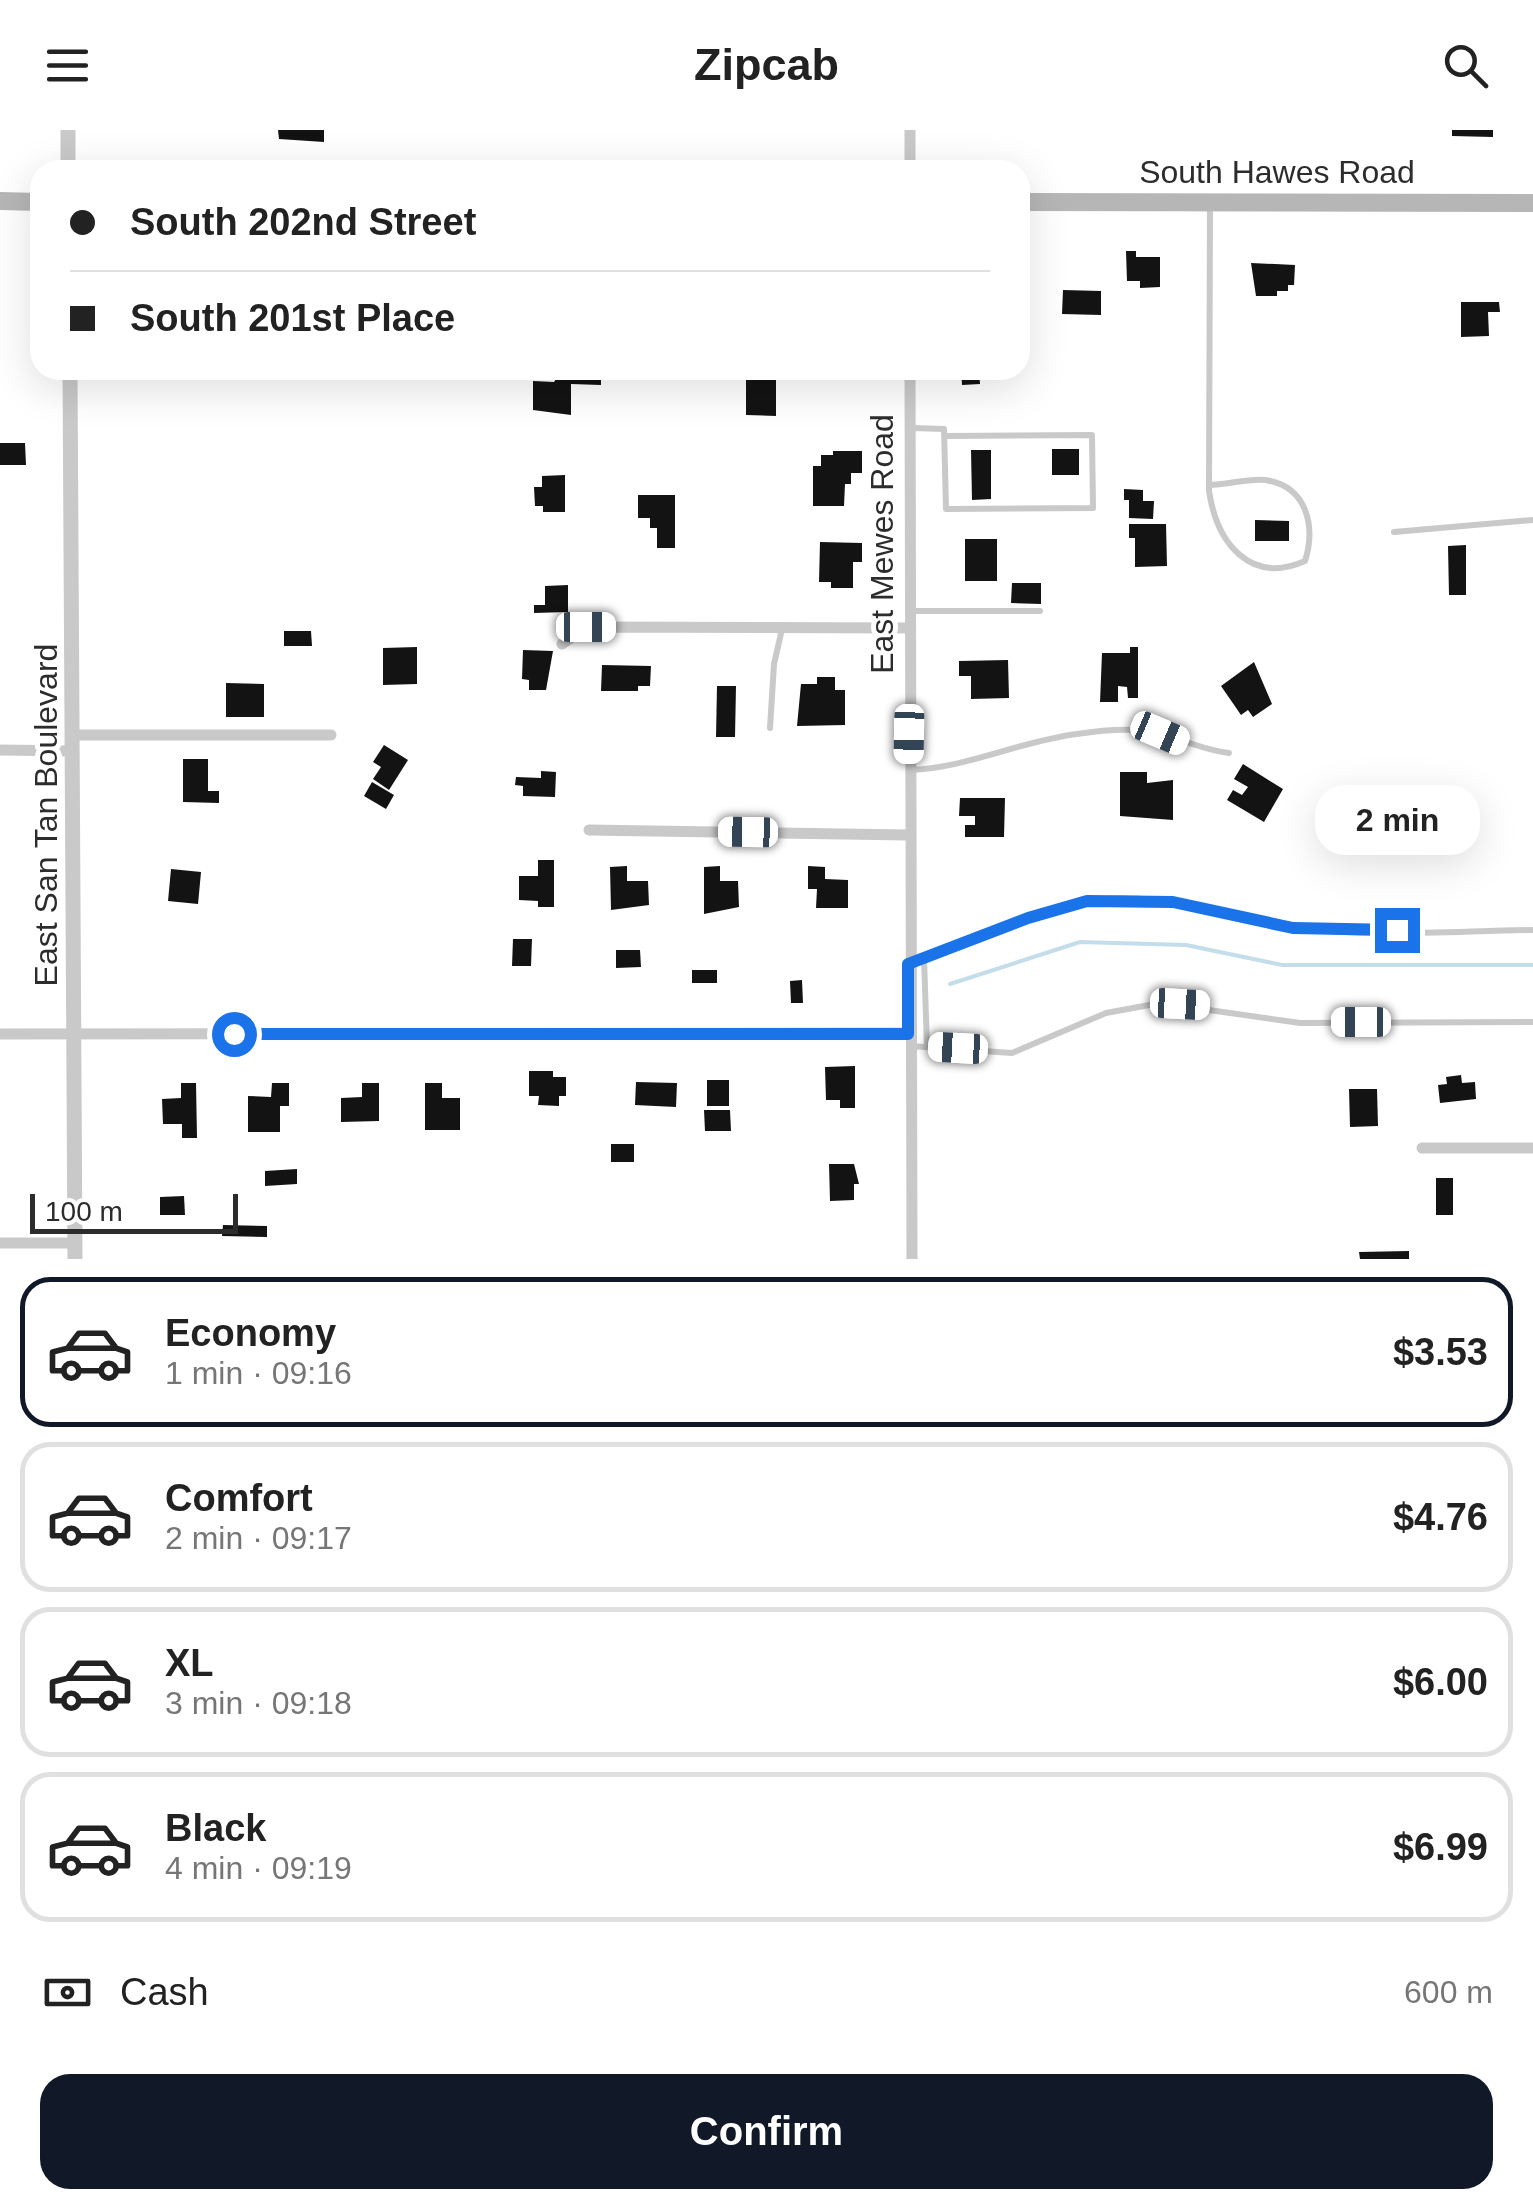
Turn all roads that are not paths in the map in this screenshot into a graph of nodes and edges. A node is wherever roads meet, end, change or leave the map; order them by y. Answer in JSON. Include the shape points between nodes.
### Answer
{"nodes":[{"id":1,"x":68,"y":130,"type":"edge"},
{"id":2,"x":910,"y":130,"type":"edge"},
{"id":3,"x":68,"y":160,"type":"edge"},
{"id":4,"x":910,"y":160,"type":"edge"},
{"id":5,"x":0,"y":201,"type":"edge"},
{"id":6,"x":30,"y":202,"type":"edge"},
{"id":7,"x":1030,"y":202,"type":"edge"},
{"id":8,"x":1210,"y":202,"type":"junction"},
{"id":9,"x":1533,"y":203,"type":"edge"},
{"id":10,"x":70,"y":380,"type":"edge"},
{"id":11,"x":910,"y":380,"type":"edge"},
{"id":12,"x":910,"y":428,"type":"junction"},
{"id":13,"x":944,"y":436,"type":"junction"},
{"id":14,"x":1209,"y":484,"type":"junction"},
{"id":15,"x":1533,"y":520,"type":"edge"},
{"id":16,"x":1394,"y":532,"type":"dead end"},
{"id":17,"x":1040,"y":611,"type":"dead end"},
{"id":18,"x":910,"y":612,"type":"junction"},
{"id":19,"x":782,"y":628,"type":"junction"},
{"id":20,"x":910,"y":628,"type":"junction"},
{"id":21,"x":562,"y":644,"type":"dead end"},
{"id":22,"x":770,"y":728,"type":"dead end"},
{"id":23,"x":330,"y":735,"type":"dead end"},
{"id":24,"x":73,"y":743,"type":"junction"},
{"id":25,"x":0,"y":750,"type":"edge"},
{"id":26,"x":1229,"y":753,"type":"dead end"},
{"id":27,"x":909,"y":770,"type":"junction"},
{"id":28,"x":589,"y":830,"type":"dead end"},
{"id":29,"x":908,"y":835,"type":"junction"},
{"id":30,"x":1533,"y":930,"type":"edge"},
{"id":31,"x":924,"y":958,"type":"junction"},
{"id":32,"x":908,"y":964,"type":"junction"},
{"id":33,"x":1533,"y":1022,"type":"edge"},
{"id":34,"x":0,"y":1034,"type":"edge"},
{"id":35,"x":75,"y":1034,"type":"junction"},
{"id":36,"x":908,"y":1040,"type":"junction"},
{"id":37,"x":927,"y":1046,"type":"junction"},
{"id":38,"x":1422,"y":1148,"type":"dead end"},
{"id":39,"x":1533,"y":1148,"type":"edge"},
{"id":40,"x":0,"y":1243,"type":"edge"},
{"id":41,"x":75,"y":1251,"type":"edge"},
{"id":42,"x":912,"y":1259,"type":"edge"}],
"edges":[{"from":1,"to":3,"type":"street"},
{"from":2,"to":4,"type":"street"},
{"from":5,"to":6,"type":"main road"},
{"from":7,"to":8,"type":"main road","name":"South Hawes Road"},
{"from":8,"to":9,"type":"main road","name":"South Hawes Road"},
{"from":8,"to":14,"type":"lane"},
{"from":10,"to":24,"type":"street","name":"East San Tan Boulevard"},
{"from":11,"to":12,"type":"street","name":"East Mewes Road"},
{"from":12,"to":13,"type":"lane","via":[[944,429]]},
{"from":12,"to":18,"type":"street","name":"East Mewes Road"},
{"from":13,"to":13,"type":"lane","via":[[946,509],[1092,508],[1092,435]]},
{"from":14,"to":14,"type":"lane","via":[[1226,542],[1264,570],[1306,560],[1310,517],[1298,495],[1262,480]]},
{"from":15,"to":16,"type":"lane"},
{"from":17,"to":18,"type":"lane"},
{"from":18,"to":20,"type":"street","name":"East Mewes Road"},
{"from":19,"to":20,"type":"street"},
{"from":19,"to":21,"type":"street","via":[[586,627]]},
{"from":19,"to":22,"type":"lane"},
{"from":20,"to":27,"type":"street","name":"East Mewes Road"},
{"from":23,"to":24,"type":"street"},
{"from":24,"to":25,"type":"street"},
{"from":24,"to":35,"type":"street","name":"East San Tan Boulevard"},
{"from":26,"to":27,"type":"lane","via":[[1197,749],[1160,733],[1078,734],[942,769]]},
{"from":27,"to":29,"type":"street","name":"East Mewes Road"},
{"from":28,"to":29,"type":"street"},
{"from":29,"to":32,"type":"street","name":"East Mewes Road"},
{"from":30,"to":31,"type":"lane","via":[[1329,932],[1173,902],[1087,901]]},
{"from":31,"to":32,"type":"lane"},
{"from":31,"to":37,"type":"lane"},
{"from":32,"to":36,"type":"street","name":"East Mewes Road"},
{"from":33,"to":37,"type":"lane","via":[[1300,1023],[1160,1003],[1106,1012],[1012,1053]]},
{"from":34,"to":35,"type":"street"},
{"from":35,"to":36,"type":"street"},
{"from":35,"to":41,"type":"street","name":"East San Tan Boulevard"},
{"from":36,"to":37,"type":"lane"},
{"from":36,"to":42,"type":"street","name":"East Mewes Road"},
{"from":38,"to":39,"type":"street"},
{"from":40,"to":41,"type":"street"}]}
